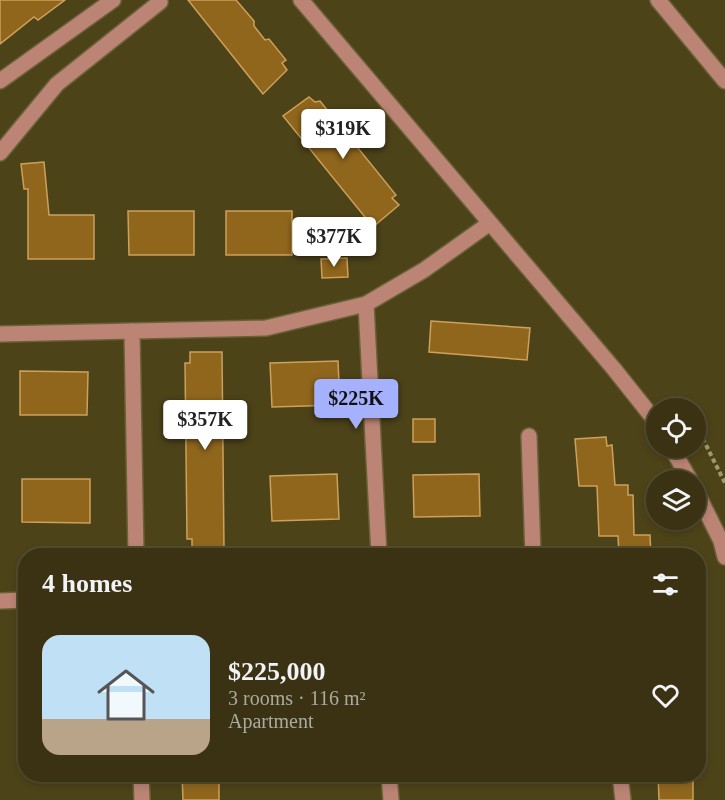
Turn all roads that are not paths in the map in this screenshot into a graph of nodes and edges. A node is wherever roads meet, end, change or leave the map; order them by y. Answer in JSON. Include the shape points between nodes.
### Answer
{"nodes":[{"id":1,"x":112,"y":0,"type":"edge"},
{"id":2,"x":159,"y":0,"type":"edge"},
{"id":3,"x":301,"y":0,"type":"edge"},
{"id":4,"x":658,"y":0,"type":"edge"},
{"id":5,"x":0,"y":81,"type":"edge"},
{"id":6,"x":725,"y":81,"type":"edge"},
{"id":7,"x":0,"y":153,"type":"edge"},
{"id":8,"x":490,"y":223,"type":"junction"},
{"id":9,"x":366,"y":304,"type":"junction"},
{"id":10,"x":132,"y":331,"type":"junction"},
{"id":11,"x":0,"y":334,"type":"edge"},
{"id":12,"x":646,"y":410,"type":"edge"},
{"id":13,"x":529,"y":436,"type":"dead end"},
{"id":14,"x":706,"y":511,"type":"edge"},
{"id":15,"x":136,"y":548,"type":"edge"},
{"id":16,"x":379,"y":548,"type":"edge"},
{"id":17,"x":532,"y":548,"type":"edge"},
{"id":18,"x":725,"y":557,"type":"edge"},
{"id":19,"x":18,"y":600,"type":"edge"},
{"id":20,"x":0,"y":601,"type":"edge"},
{"id":21,"x":141,"y":782,"type":"edge"},
{"id":22,"x":390,"y":782,"type":"edge"},
{"id":23,"x":621,"y":782,"type":"edge"},
{"id":24,"x":142,"y":800,"type":"edge"},
{"id":25,"x":391,"y":800,"type":"edge"},
{"id":26,"x":622,"y":800,"type":"edge"}],
"edges":[{"from":1,"to":5,"type":"street"},
{"from":2,"to":7,"type":"street","via":[[57,84]]},
{"from":3,"to":8,"type":"street"},
{"from":4,"to":6,"type":"street"},
{"from":8,"to":9,"type":"street","via":[[424,270]]},
{"from":8,"to":12,"type":"street"},
{"from":9,"to":10,"type":"street","via":[[266,328]]},
{"from":9,"to":16,"type":"street"},
{"from":10,"to":11,"type":"street"},
{"from":10,"to":15,"type":"street"},
{"from":13,"to":17,"type":"street"},
{"from":14,"to":18,"type":"street"},
{"from":19,"to":20,"type":"street"},
{"from":21,"to":24,"type":"street"},
{"from":22,"to":25,"type":"street"},
{"from":23,"to":26,"type":"street"}]}
